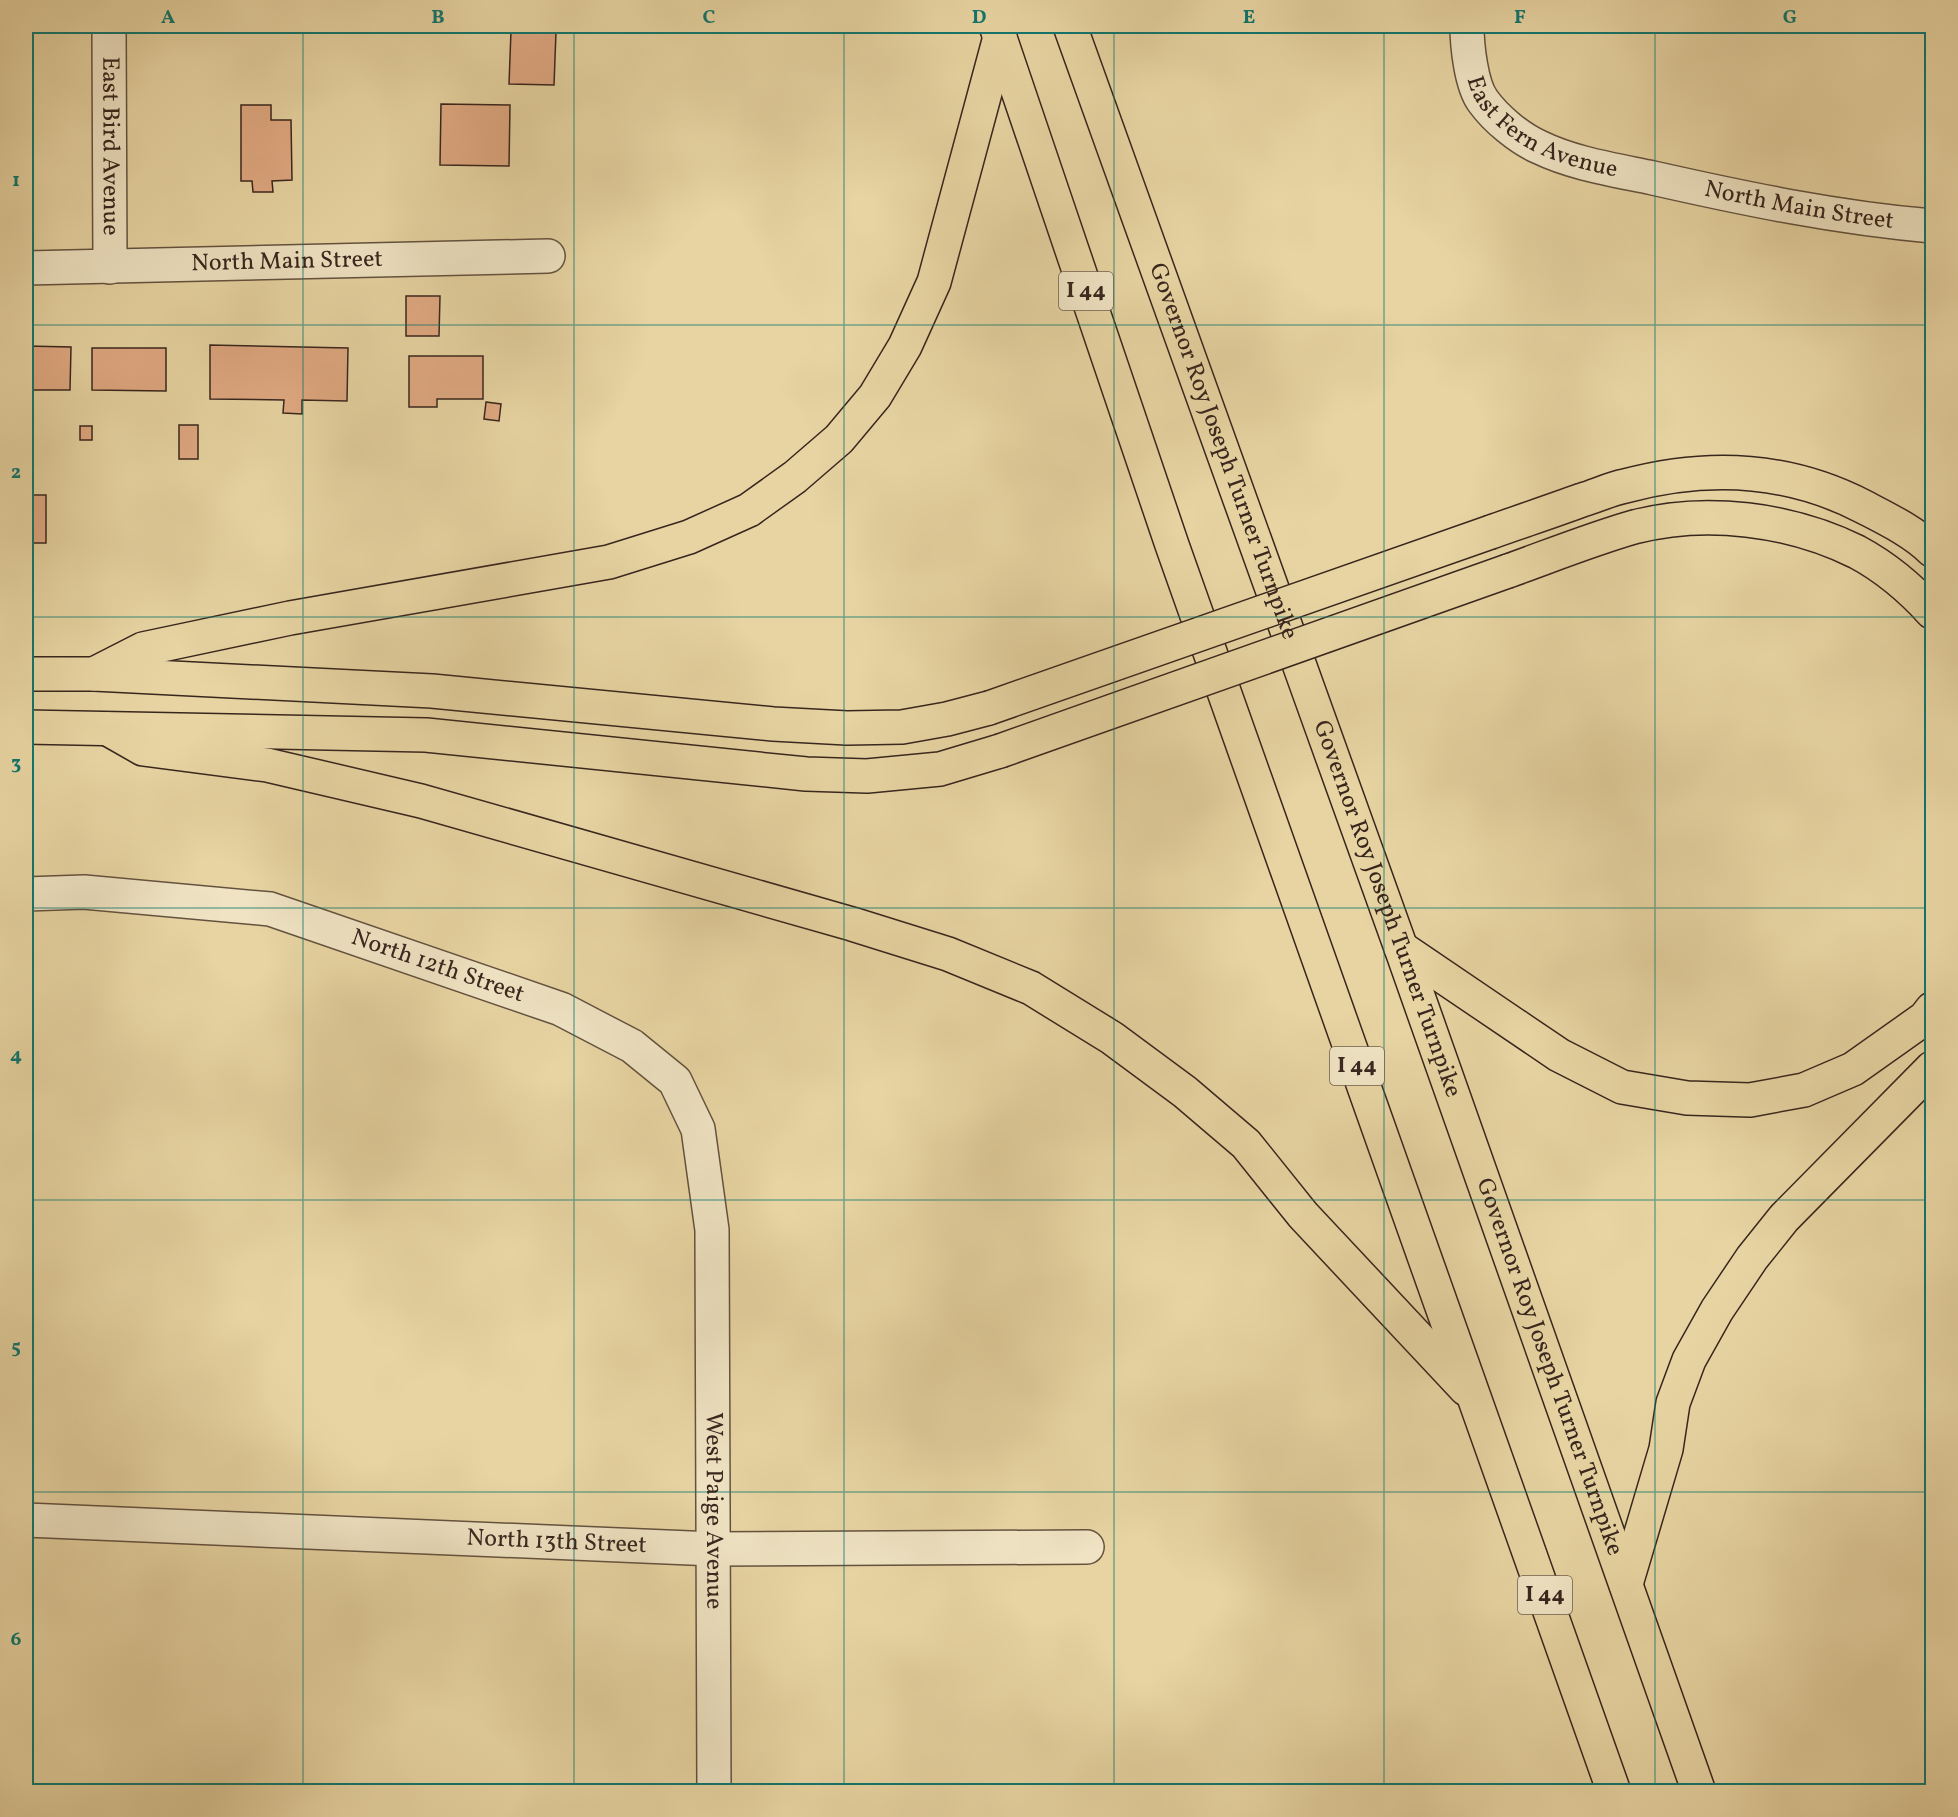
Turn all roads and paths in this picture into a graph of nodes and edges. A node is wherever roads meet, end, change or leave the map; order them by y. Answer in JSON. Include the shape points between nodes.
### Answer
{"nodes":[{"id":1,"x":109,"y":26,"type":"edge"},
{"id":2,"x":1071,"y":26,"type":"edge"},
{"id":3,"x":1467,"y":26,"type":"edge"},
{"id":4,"x":998,"y":31,"type":"edge"},
{"id":5,"x":1668,"y":182,"type":"joint"},
{"id":6,"x":1932,"y":226,"type":"edge"},
{"id":7,"x":548,"y":256,"type":"dead end"},
{"id":8,"x":110,"y":267,"type":"junction"},
{"id":9,"x":26,"y":268,"type":"edge"},
{"id":10,"x":1932,"y":550,"type":"edge"},
{"id":11,"x":1932,"y":612,"type":"edge"},
{"id":12,"x":26,"y":674,"type":"edge"},
{"id":13,"x":94,"y":674,"type":"junction"},
{"id":14,"x":26,"y":727,"type":"edge"},
{"id":15,"x":108,"y":729,"type":"junction"},
{"id":16,"x":26,"y":894,"type":"edge"},
{"id":17,"x":1401,"y":948,"type":"junction"},
{"id":18,"x":1932,"y":1009,"type":"edge"},
{"id":19,"x":1932,"y":1068,"type":"edge"},
{"id":20,"x":712,"y":1230,"type":"joint"},
{"id":21,"x":1476,"y":1399,"type":"junction"},
{"id":22,"x":26,"y":1520,"type":"edge"},
{"id":23,"x":1087,"y":1547,"type":"dead end"},
{"id":24,"x":714,"y":1549,"type":"junction"},
{"id":25,"x":1626,"y":1584,"type":"junction"},
{"id":26,"x":714,"y":1791,"type":"edge"},
{"id":27,"x":1614,"y":1791,"type":"edge"},
{"id":28,"x":1699,"y":1791,"type":"edge"}],
"edges":[{"from":1,"to":8,"type":"street","name":"East Bird Avenue"},
{"from":2,"to":17,"type":"highway","name":"Governor Roy Joseph Turner Turnpike"},
{"from":3,"to":5,"type":"street","name":"East Fern Avenue","via":[[1473,77],[1482,100],[1506,125],[1538,147],[1569,159]]},
{"from":4,"to":13,"type":"highway","via":[[934,282],[905,346],[875,396],[839,439],[749,510],[689,537],[609,562],[290,618],[143,649]]},
{"from":4,"to":21,"type":"highway","number":"I 44","via":[[1172,545]]},
{"from":5,"to":6,"type":"street","name":"North Main Street","via":[[1876,221]]},
{"from":7,"to":8,"type":"street","name":"North Main Street"},
{"from":8,"to":9,"type":"street","name":"North Main Street"},
{"from":10,"to":13,"type":"highway","bridge":true,"via":[[1884,517],[1840,495],[1793,479],[1746,472],[1688,473],[1624,486],[989,708],[902,727],[773,724],[432,691]]},
{"from":11,"to":15,"type":"highway","bridge":true,"via":[[1896,578],[1857,553],[1805,532],[1707,517],[1634,528],[940,769],[867,776],[806,774],[426,735]]},
{"from":12,"to":13,"type":"highway"},
{"from":14,"to":15,"type":"highway"},
{"from":15,"to":21,"type":"highway","via":[[143,749],[267,765],[421,801],[852,924],[948,954],[1030,987],[1112,1038],[1246,1144],[1303,1215]]},
{"from":16,"to":20,"type":"street","name":"North 12th Street","via":[[84,892],[270,909],[561,1009],[632,1046],[675,1081],[698,1129]]},
{"from":17,"to":18,"type":"highway","via":[[1559,1055],[1622,1087],[1687,1098],[1750,1100],[1804,1090],[1853,1069]]},
{"from":17,"to":25,"type":"highway","name":"Governor Roy Joseph Turner Turnpike"},
{"from":19,"to":25,"type":"highway","via":[[1784,1218],[1717,1310],[1689,1360],[1673,1403],[1666,1449]]},
{"from":20,"to":24,"type":"street","name":"West Paige Avenue"},
{"from":21,"to":27,"type":"highway","number":"I 44"},
{"from":22,"to":24,"type":"street","name":"North 13th Street"},
{"from":23,"to":24,"type":"street","name":"North 13th Street"},
{"from":24,"to":26,"type":"street","name":"West Paige Avenue"},
{"from":25,"to":28,"type":"highway","name":"Governor Roy Joseph Turner Turnpike"}]}
